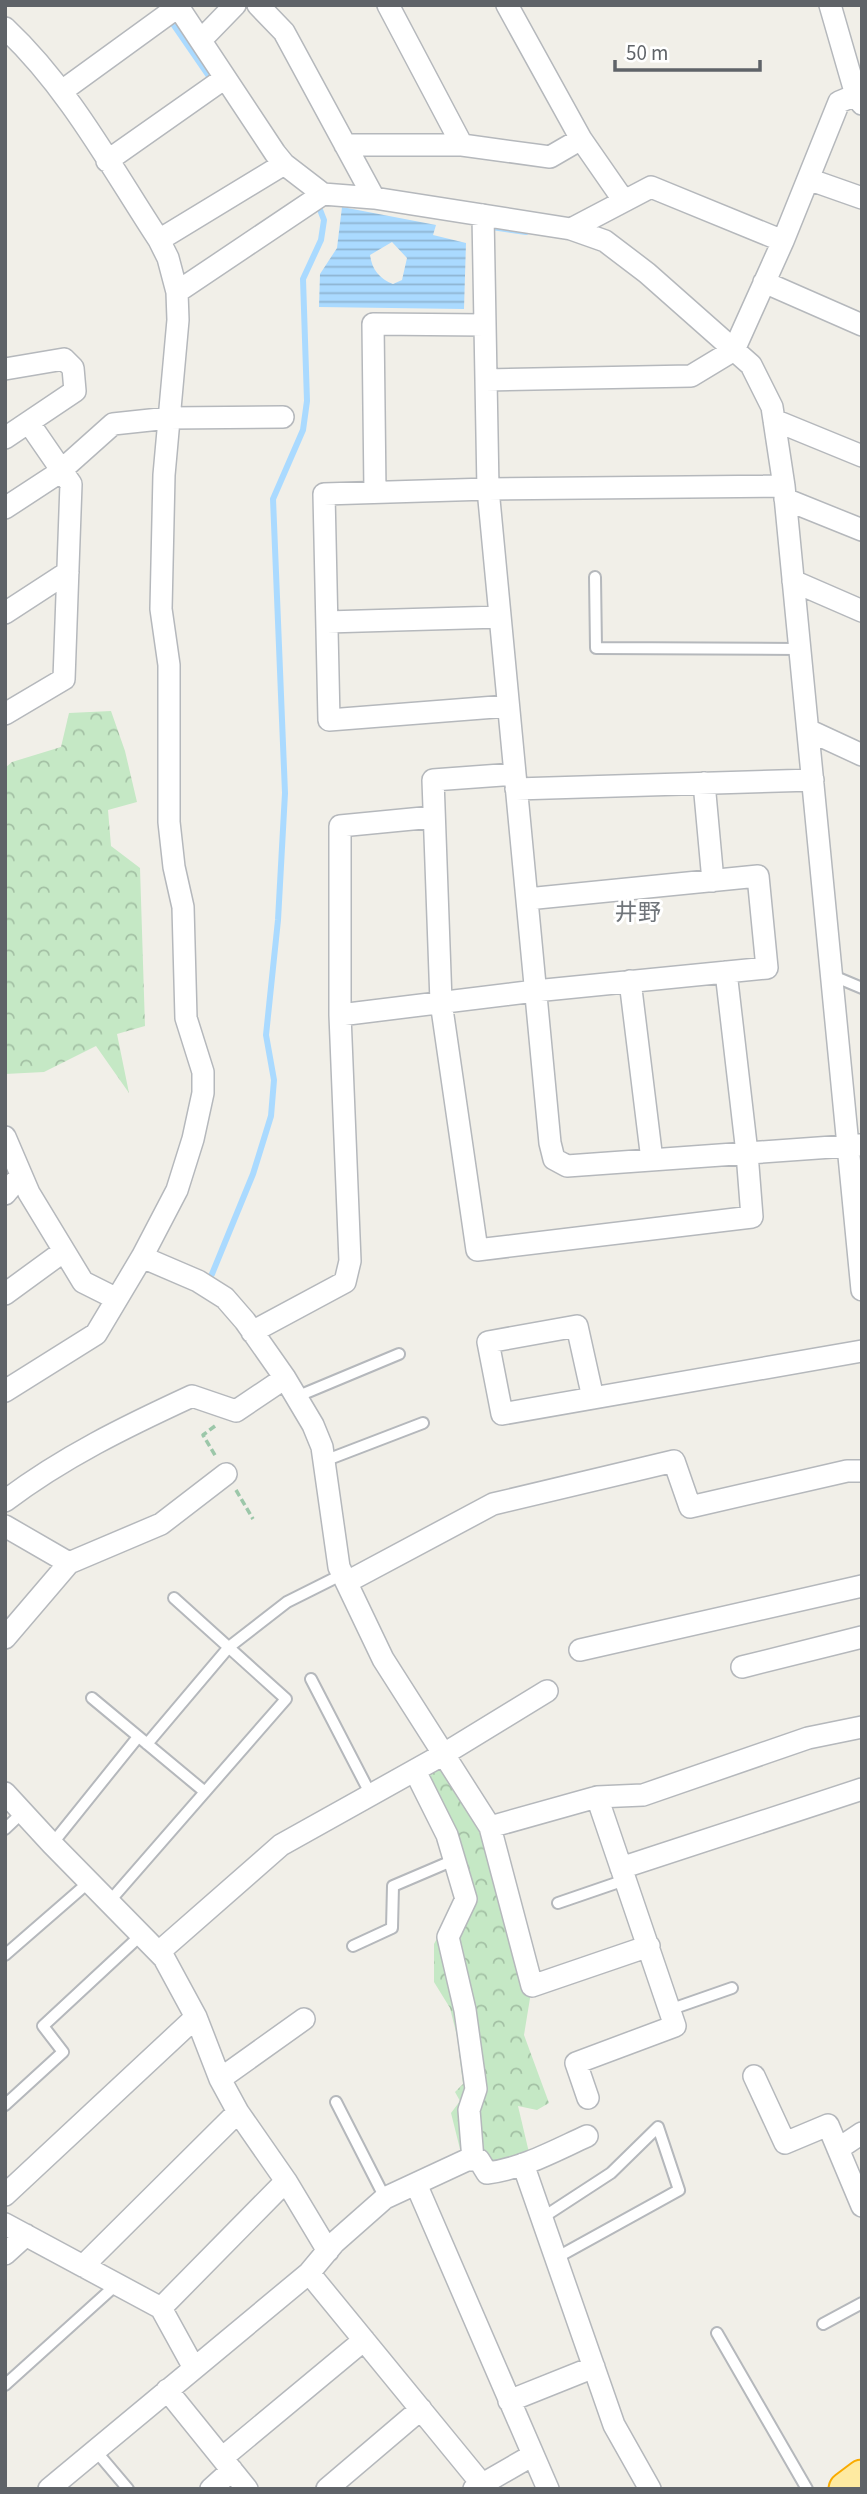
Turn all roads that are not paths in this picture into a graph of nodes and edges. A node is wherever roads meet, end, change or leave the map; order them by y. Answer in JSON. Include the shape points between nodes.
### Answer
{"nodes":[{"id":1,"x":235,"y":5,"type":"edge"},
{"id":2,"x":258,"y":5,"type":"edge"},
{"id":3,"x":388,"y":5,"type":"edge"},
{"id":4,"x":830,"y":5,"type":"edge"},
{"id":5,"x":178,"y":6,"type":"edge"},
{"id":6,"x":513,"y":8,"type":"edge"},
{"id":7,"x":5,"y":28,"type":"edge"},
{"id":8,"x":201,"y":40,"type":"junction"},
{"id":9,"x":225,"y":78,"type":"junction"},
{"id":10,"x":62,"y":91,"type":"junction"},
{"id":11,"x":859,"y":99,"type":"edge"},
{"id":12,"x":581,"y":139,"type":"junction"},
{"id":13,"x":345,"y":145,"type":"junction"},
{"id":14,"x":462,"y":145,"type":"junction"},
{"id":15,"x":107,"y":161,"type":"junction"},
{"id":16,"x":284,"y":163,"type":"junction"},
{"id":17,"x":808,"y":179,"type":"junction"},
{"id":18,"x":323,"y":194,"type":"junction"},
{"id":19,"x":374,"y":198,"type":"junction"},
{"id":20,"x":862,"y":198,"type":"edge"},
{"id":21,"x":624,"y":201,"type":"junction"},
{"id":22,"x":482,"y":215,"type":"junction"},
{"id":23,"x":571,"y":229,"type":"junction"},
{"id":24,"x":159,"y":240,"type":"junction"},
{"id":25,"x":783,"y":241,"type":"junction"},
{"id":26,"x":764,"y":282,"type":"junction"},
{"id":27,"x":177,"y":292,"type":"junction"},
{"id":28,"x":485,"y":324,"type":"junction"},
{"id":29,"x":862,"y":325,"type":"edge"},
{"id":30,"x":734,"y":350,"type":"junction"},
{"id":31,"x":5,"y":369,"type":"edge"},
{"id":32,"x":486,"y":380,"type":"junction"},
{"id":33,"x":283,"y":417,"type":"dead end"},
{"id":34,"x":169,"y":418,"type":"junction"},
{"id":35,"x":775,"y":420,"type":"junction"},
{"id":36,"x":29,"y":423,"type":"junction"},
{"id":37,"x":5,"y":438,"type":"edge"},
{"id":38,"x":862,"y":456,"type":"edge"},
{"id":39,"x":62,"y":470,"type":"junction"},
{"id":40,"x":488,"y":489,"type":"junction"},
{"id":41,"x":375,"y":492,"type":"junction"},
{"id":42,"x":785,"y":492,"type":"junction"},
{"id":43,"x":5,"y":508,"type":"edge"},
{"id":44,"x":862,"y":530,"type":"edge"},
{"id":45,"x":68,"y":572,"type":"junction"},
{"id":46,"x":595,"y":577,"type":"dead end"},
{"id":47,"x":793,"y":581,"type":"junction"},
{"id":48,"x":862,"y":611,"type":"edge"},
{"id":49,"x":5,"y":613,"type":"edge"},
{"id":50,"x":500,"y":617,"type":"junction"},
{"id":51,"x":327,"y":622,"type":"junction"},
{"id":52,"x":800,"y":649,"type":"junction"},
{"id":53,"x":508,"y":706,"type":"junction"},
{"id":54,"x":5,"y":714,"type":"edge"},
{"id":55,"x":808,"y":730,"type":"junction"},
{"id":56,"x":862,"y":755,"type":"edge"},
{"id":57,"x":813,"y":780,"type":"junction"},
{"id":58,"x":515,"y":782,"type":"junction"},
{"id":59,"x":704,"y":783,"type":"junction"},
{"id":60,"x":433,"y":817,"type":"junction"},
{"id":61,"x":713,"y":881,"type":"junction"},
{"id":62,"x":527,"y":900,"type":"junction"},
{"id":63,"x":726,"y":972,"type":"junction"},
{"id":64,"x":831,"y":975,"type":"junction"},
{"id":65,"x":630,"y":981,"type":"junction"},
{"id":66,"x":862,"y":988,"type":"edge"},
{"id":67,"x":535,"y":991,"type":"junction"},
{"id":68,"x":441,"y":1002,"type":"junction"},
{"id":69,"x":340,"y":1015,"type":"junction"},
{"id":70,"x":5,"y":1137,"type":"edge"},
{"id":71,"x":855,"y":1146,"type":"edge"},
{"id":72,"x":747,"y":1153,"type":"junction"},
{"id":73,"x":652,"y":1160,"type":"junction"},
{"id":74,"x":21,"y":1175,"type":"junction"},
{"id":75,"x":5,"y":1194,"type":"edge"},
{"id":76,"x":64,"y":1251,"type":"junction"},
{"id":77,"x":142,"y":1257,"type":"junction"},
{"id":78,"x":862,"y":1290,"type":"edge"},
{"id":79,"x":5,"y":1294,"type":"edge"},
{"id":80,"x":117,"y":1299,"type":"junction"},
{"id":81,"x":252,"y":1332,"type":"junction"},
{"id":82,"x":862,"y":1351,"type":"edge"},
{"id":83,"x":399,"y":1354,"type":"dead end"},
{"id":84,"x":285,"y":1378,"type":"junction"},
{"id":85,"x":5,"y":1391,"type":"edge"},
{"id":86,"x":296,"y":1398,"type":"junction"},
{"id":87,"x":593,"y":1398,"type":"junction"},
{"id":88,"x":423,"y":1423,"type":"dead end"},
{"id":89,"x":324,"y":1461,"type":"junction"},
{"id":90,"x":862,"y":1471,"type":"edge"},
{"id":91,"x":226,"y":1474,"type":"dead end"},
{"id":92,"x":5,"y":1501,"type":"edge"},
{"id":93,"x":5,"y":1526,"type":"edge"},
{"id":94,"x":69,"y":1563,"type":"junction"},
{"id":95,"x":345,"y":1578,"type":"junction"},
{"id":96,"x":862,"y":1586,"type":"edge"},
{"id":97,"x":174,"y":1598,"type":"dead end"},
{"id":98,"x":862,"y":1637,"type":"edge"},
{"id":99,"x":5,"y":1638,"type":"edge"},
{"id":100,"x":229,"y":1647,"type":"junction"},
{"id":101,"x":580,"y":1650,"type":"dead end"},
{"id":102,"x":742,"y":1667,"type":"dead end"},
{"id":103,"x":311,"y":1679,"type":"dead end"},
{"id":104,"x":547,"y":1691,"type":"dead end"},
{"id":105,"x":92,"y":1698,"type":"dead end"},
{"id":106,"x":862,"y":1727,"type":"edge"},
{"id":107,"x":143,"y":1740,"type":"junction"},
{"id":108,"x":444,"y":1755,"type":"junction"},
{"id":109,"x":415,"y":1770,"type":"junction"},
{"id":110,"x":862,"y":1789,"type":"edge"},
{"id":111,"x":205,"y":1792,"type":"junction"},
{"id":112,"x":5,"y":1793,"type":"edge"},
{"id":113,"x":371,"y":1795,"type":"junction"},
{"id":114,"x":597,"y":1797,"type":"junction"},
{"id":115,"x":23,"y":1812,"type":"junction"},
{"id":116,"x":490,"y":1828,"type":"junction"},
{"id":117,"x":5,"y":1829,"type":"edge"},
{"id":118,"x":52,"y":1843,"type":"junction"},
{"id":119,"x":454,"y":1860,"type":"junction"},
{"id":120,"x":623,"y":1874,"type":"junction"},
{"id":121,"x":89,"y":1882,"type":"junction"},
{"id":122,"x":109,"y":1902,"type":"junction"},
{"id":123,"x":558,"y":1903,"type":"dead end"},
{"id":124,"x":141,"y":1935,"type":"junction"},
{"id":125,"x":353,"y":1946,"type":"dead end"},
{"id":126,"x":649,"y":1946,"type":"junction"},
{"id":127,"x":159,"y":1952,"type":"junction"},
{"id":128,"x":5,"y":1955,"type":"edge"},
{"id":129,"x":732,"y":1988,"type":"dead end"},
{"id":130,"x":669,"y":2010,"type":"junction"},
{"id":131,"x":196,"y":2017,"type":"junction"},
{"id":132,"x":304,"y":2019,"type":"dead end"},
{"id":133,"x":754,"y":2076,"type":"dead end"},
{"id":134,"x":220,"y":2079,"type":"junction"},
{"id":135,"x":5,"y":2089,"type":"edge"},
{"id":136,"x":588,"y":2098,"type":"dead end"},
{"id":137,"x":9,"y":2102,"type":"edge"},
{"id":138,"x":336,"y":2102,"type":"dead end"},
{"id":139,"x":239,"y":2112,"type":"junction"},
{"id":140,"x":862,"y":2133,"type":"edge"},
{"id":141,"x":587,"y":2137,"type":"dead end"},
{"id":142,"x":838,"y":2149,"type":"junction"},
{"id":143,"x":473,"y":2160,"type":"junction"},
{"id":144,"x":523,"y":2164,"type":"junction"},
{"id":145,"x":286,"y":2181,"type":"junction"},
{"id":146,"x":416,"y":2184,"type":"junction"},
{"id":147,"x":5,"y":2195,"type":"edge"},
{"id":148,"x":384,"y":2198,"type":"junction"},
{"id":149,"x":862,"y":2206,"type":"edge"},
{"id":150,"x":542,"y":2218,"type":"junction"},
{"id":151,"x":5,"y":2224,"type":"edge"},
{"id":152,"x":26,"y":2235,"type":"junction"},
{"id":153,"x":327,"y":2251,"type":"junction"},
{"id":154,"x":5,"y":2254,"type":"edge"},
{"id":155,"x":556,"y":2258,"type":"junction"},
{"id":156,"x":83,"y":2266,"type":"junction"},
{"id":157,"x":309,"y":2273,"type":"junction"},
{"id":158,"x":117,"y":2284,"type":"junction"},
{"id":159,"x":862,"y":2302,"type":"edge"},
{"id":160,"x":161,"y":2308,"type":"junction"},
{"id":161,"x":823,"y":2324,"type":"dead end"},
{"id":162,"x":716,"y":2333,"type":"dead end"},
{"id":163,"x":364,"y":2340,"type":"junction"},
{"id":164,"x":594,"y":2367,"type":"junction"},
{"id":165,"x":194,"y":2368,"type":"junction"},
{"id":166,"x":5,"y":2385,"type":"edge"},
{"id":167,"x":167,"y":2390,"type":"junction"},
{"id":168,"x":509,"y":2401,"type":"junction"},
{"id":169,"x":421,"y":2409,"type":"junction"},
{"id":170,"x":95,"y":2451,"type":"junction"},
{"id":171,"x":533,"y":2455,"type":"junction"},
{"id":172,"x":227,"y":2464,"type":"junction"},
{"id":173,"x":862,"y":2477,"type":"edge"},
{"id":174,"x":478,"y":2486,"type":"edge"},
{"id":175,"x":49,"y":2489,"type":"edge"},
{"id":176,"x":128,"y":2489,"type":"edge"},
{"id":177,"x":211,"y":2489,"type":"edge"},
{"id":178,"x":247,"y":2489,"type":"edge"},
{"id":179,"x":327,"y":2489,"type":"edge"},
{"id":180,"x":548,"y":2489,"type":"edge"},
{"id":181,"x":650,"y":2489,"type":"edge"},
{"id":182,"x":807,"y":2489,"type":"edge"},
{"id":183,"x":846,"y":2489,"type":"edge"}],
"edges":[{"from":1,"to":8,"type":"street"},
{"from":2,"to":13,"type":"street","via":[[284,32]]},
{"from":3,"to":14,"type":"street"},
{"from":4,"to":11,"type":"street"},
{"from":5,"to":8,"type":"street"},
{"from":5,"to":10,"type":"street"},
{"from":6,"to":12,"type":"street"},
{"from":7,"to":10,"type":"street"},
{"from":8,"to":9,"type":"street"},
{"from":9,"to":15,"type":"street"},
{"from":9,"to":16,"type":"street"},
{"from":10,"to":15,"type":"street"},
{"from":11,"to":17,"type":"street","via":[[839,102]]},
{"from":12,"to":14,"type":"street","via":[[550,157]]},
{"from":12,"to":21,"type":"street"},
{"from":13,"to":14,"type":"street"},
{"from":13,"to":19,"type":"street"},
{"from":15,"to":24,"type":"street"},
{"from":16,"to":18,"type":"street"},
{"from":16,"to":24,"type":"street"},
{"from":17,"to":20,"type":"street"},
{"from":17,"to":25,"type":"street"},
{"from":18,"to":19,"type":"street"},
{"from":18,"to":27,"type":"street"},
{"from":19,"to":22,"type":"street"},
{"from":21,"to":23,"type":"street"},
{"from":21,"to":25,"type":"street","via":[[651,187]]},
{"from":22,"to":23,"type":"street"},
{"from":22,"to":28,"type":"street"},
{"from":23,"to":30,"type":"street","via":[[606,241]]},
{"from":24,"to":27,"type":"street"},
{"from":25,"to":26,"type":"street"},
{"from":26,"to":29,"type":"street"},
{"from":26,"to":30,"type":"street"},
{"from":27,"to":34,"type":"street"},
{"from":28,"to":32,"type":"street"},
{"from":28,"to":41,"type":"street","via":[[373,324]]},
{"from":30,"to":32,"type":"street","via":[[691,376]]},
{"from":30,"to":35,"type":"street","via":[[751,365]]},
{"from":31,"to":36,"type":"street","via":[[64,359],[73,369],[75,391]]},
{"from":32,"to":40,"type":"street"},
{"from":33,"to":34,"type":"street"},
{"from":34,"to":39,"type":"street","via":[[113,424]]},
{"from":34,"to":77,"type":"street","via":[[161,608],[169,665],[169,822],[183,908],[186,1018],[203,1072],[203,1093],[177,1190]]},
{"from":35,"to":38,"type":"street"},
{"from":35,"to":42,"type":"street"},
{"from":36,"to":37,"type":"street"},
{"from":36,"to":39,"type":"street"},
{"from":39,"to":43,"type":"street"},
{"from":39,"to":45,"type":"street","via":[[71,484]]},
{"from":40,"to":41,"type":"street"},
{"from":40,"to":42,"type":"street"},
{"from":40,"to":50,"type":"street"},
{"from":41,"to":51,"type":"street","via":[[324,494]]},
{"from":42,"to":44,"type":"street"},
{"from":42,"to":47,"type":"street"},
{"from":45,"to":49,"type":"street"},
{"from":45,"to":54,"type":"street","via":[[64,679]]},
{"from":46,"to":52,"type":"lane","via":[[596,649]]},
{"from":47,"to":48,"type":"street"},
{"from":47,"to":52,"type":"street"},
{"from":50,"to":51,"type":"street"},
{"from":50,"to":53,"type":"street"},
{"from":51,"to":53,"type":"street","via":[[329,720]]},
{"from":52,"to":55,"type":"street"},
{"from":53,"to":58,"type":"street"},
{"from":55,"to":56,"type":"street"},
{"from":55,"to":57,"type":"street"},
{"from":57,"to":59,"type":"street"},
{"from":57,"to":64,"type":"street"},
{"from":58,"to":59,"type":"street"},
{"from":58,"to":60,"type":"street","via":[[433,780]]},
{"from":58,"to":62,"type":"street"},
{"from":59,"to":61,"type":"street"},
{"from":60,"to":68,"type":"street"},
{"from":60,"to":69,"type":"street","via":[[340,825]]},
{"from":61,"to":62,"type":"street"},
{"from":61,"to":63,"type":"street","via":[[758,877],[766,968]]},
{"from":62,"to":67,"type":"street"},
{"from":63,"to":65,"type":"street"},
{"from":63,"to":72,"type":"street"},
{"from":64,"to":66,"type":"lane"},
{"from":64,"to":71,"type":"street"},
{"from":65,"to":67,"type":"street"},
{"from":65,"to":73,"type":"street"},
{"from":67,"to":68,"type":"street"},
{"from":67,"to":73,"type":"street","via":[[554,1159],[567,1166]]},
{"from":68,"to":69,"type":"street"},
{"from":68,"to":72,"type":"street","via":[[477,1250],[752,1217]]},
{"from":69,"to":81,"type":"street","via":[[349,1261],[345,1282]]},
{"from":70,"to":74,"type":"street"},
{"from":71,"to":72,"type":"street"},
{"from":71,"to":78,"type":"street"},
{"from":72,"to":73,"type":"street"},
{"from":74,"to":75,"type":"street"},
{"from":74,"to":76,"type":"street"},
{"from":76,"to":79,"type":"street"},
{"from":76,"to":80,"type":"street","via":[[83,1282]]},
{"from":77,"to":80,"type":"street"},
{"from":77,"to":81,"type":"street","via":[[225,1298]]},
{"from":80,"to":85,"type":"street","via":[[96,1334]]},
{"from":81,"to":84,"type":"street"},
{"from":82,"to":87,"type":"street"},
{"from":83,"to":86,"type":"lane"},
{"from":84,"to":86,"type":"street"},
{"from":84,"to":92,"type":"street","via":[[236,1411],[192,1396],[109,1434]]},
{"from":86,"to":89,"type":"street","via":[[313,1425]]},
{"from":87,"to":87,"type":"street","via":[[577,1326],[488,1342],[502,1414]]},
{"from":88,"to":89,"type":"lane"},
{"from":89,"to":95,"type":"street","via":[[339,1567]]},
{"from":90,"to":95,"type":"street","via":[[690,1507],[674,1461],[493,1504]]},
{"from":91,"to":94,"type":"street","via":[[161,1524]]},
{"from":93,"to":94,"type":"street"},
{"from":94,"to":99,"type":"street"},
{"from":95,"to":100,"type":"lane","via":[[287,1602]]},
{"from":95,"to":108,"type":"street","via":[[383,1659]]},
{"from":96,"to":101,"type":"street"},
{"from":97,"to":100,"type":"lane"},
{"from":98,"to":102,"type":"street"},
{"from":100,"to":107,"type":"lane"},
{"from":100,"to":111,"type":"lane","via":[[286,1699]]},
{"from":103,"to":113,"type":"lane"},
{"from":104,"to":108,"type":"street"},
{"from":105,"to":107,"type":"lane"},
{"from":106,"to":114,"type":"street","via":[[808,1738],[643,1795]]},
{"from":107,"to":111,"type":"lane"},
{"from":107,"to":118,"type":"lane"},
{"from":108,"to":109,"type":"street"},
{"from":108,"to":116,"type":"street"},
{"from":109,"to":113,"type":"street"},
{"from":109,"to":119,"type":"street","via":[[447,1835]]},
{"from":110,"to":120,"type":"street"},
{"from":111,"to":122,"type":"lane"},
{"from":112,"to":115,"type":"street"},
{"from":113,"to":127,"type":"street","via":[[281,1845]]},
{"from":114,"to":116,"type":"street"},
{"from":114,"to":120,"type":"street"},
{"from":115,"to":117,"type":"lane"},
{"from":115,"to":118,"type":"street"},
{"from":116,"to":126,"type":"street","via":[[531,1986]]},
{"from":118,"to":121,"type":"street"},
{"from":119,"to":125,"type":"lane","via":[[393,1886],[393,1928]]},
{"from":119,"to":143,"type":"street","via":[[466,1899],[448,1937],[476,2089],[469,2110]]},
{"from":120,"to":123,"type":"lane"},
{"from":120,"to":126,"type":"street"},
{"from":121,"to":122,"type":"street"},
{"from":121,"to":128,"type":"lane"},
{"from":122,"to":124,"type":"street"},
{"from":124,"to":127,"type":"street"},
{"from":124,"to":137,"type":"lane","via":[[43,2026],[64,2052]]},
{"from":126,"to":130,"type":"street"},
{"from":127,"to":131,"type":"street"},
{"from":129,"to":130,"type":"lane"},
{"from":130,"to":136,"type":"street","via":[[675,2026],[576,2063]]},
{"from":131,"to":134,"type":"street"},
{"from":131,"to":147,"type":"street"},
{"from":132,"to":134,"type":"street"},
{"from":133,"to":142,"type":"street","via":[[785,2143],[828,2125]]},
{"from":134,"to":139,"type":"street"},
{"from":135,"to":137,"type":"lane"},
{"from":138,"to":148,"type":"lane"},
{"from":139,"to":145,"type":"street"},
{"from":139,"to":156,"type":"street"},
{"from":140,"to":142,"type":"street"},
{"from":141,"to":144,"type":"street"},
{"from":142,"to":149,"type":"street"},
{"from":143,"to":144,"type":"street","via":[[479,2160],[487,2173]]},
{"from":143,"to":146,"type":"street"},
{"from":144,"to":150,"type":"street"},
{"from":145,"to":153,"type":"street"},
{"from":145,"to":160,"type":"street"},
{"from":146,"to":148,"type":"street"},
{"from":146,"to":168,"type":"street"},
{"from":148,"to":153,"type":"street"},
{"from":150,"to":155,"type":"street"},
{"from":150,"to":155,"type":"lane","via":[[611,2173],[659,2127],[679,2190]]},
{"from":151,"to":152,"type":"street"},
{"from":152,"to":154,"type":"street"},
{"from":152,"to":156,"type":"street"},
{"from":153,"to":157,"type":"street"},
{"from":155,"to":164,"type":"street"},
{"from":156,"to":158,"type":"street"},
{"from":157,"to":163,"type":"street"},
{"from":157,"to":165,"type":"street"},
{"from":158,"to":160,"type":"street"},
{"from":158,"to":166,"type":"lane"},
{"from":159,"to":161,"type":"lane"},
{"from":160,"to":165,"type":"street"},
{"from":162,"to":182,"type":"lane"},
{"from":163,"to":169,"type":"street"},
{"from":163,"to":172,"type":"street"},
{"from":164,"to":168,"type":"street"},
{"from":164,"to":181,"type":"street","via":[[614,2425]]},
{"from":165,"to":167,"type":"street"},
{"from":167,"to":170,"type":"street"},
{"from":167,"to":172,"type":"street"},
{"from":168,"to":171,"type":"street"},
{"from":169,"to":174,"type":"street"},
{"from":169,"to":179,"type":"street"},
{"from":170,"to":175,"type":"street"},
{"from":170,"to":176,"type":"lane"},
{"from":171,"to":174,"type":"street"},
{"from":171,"to":180,"type":"street"},
{"from":172,"to":177,"type":"street"},
{"from":172,"to":178,"type":"street"},
{"from":173,"to":183,"type":"highway"}]}
